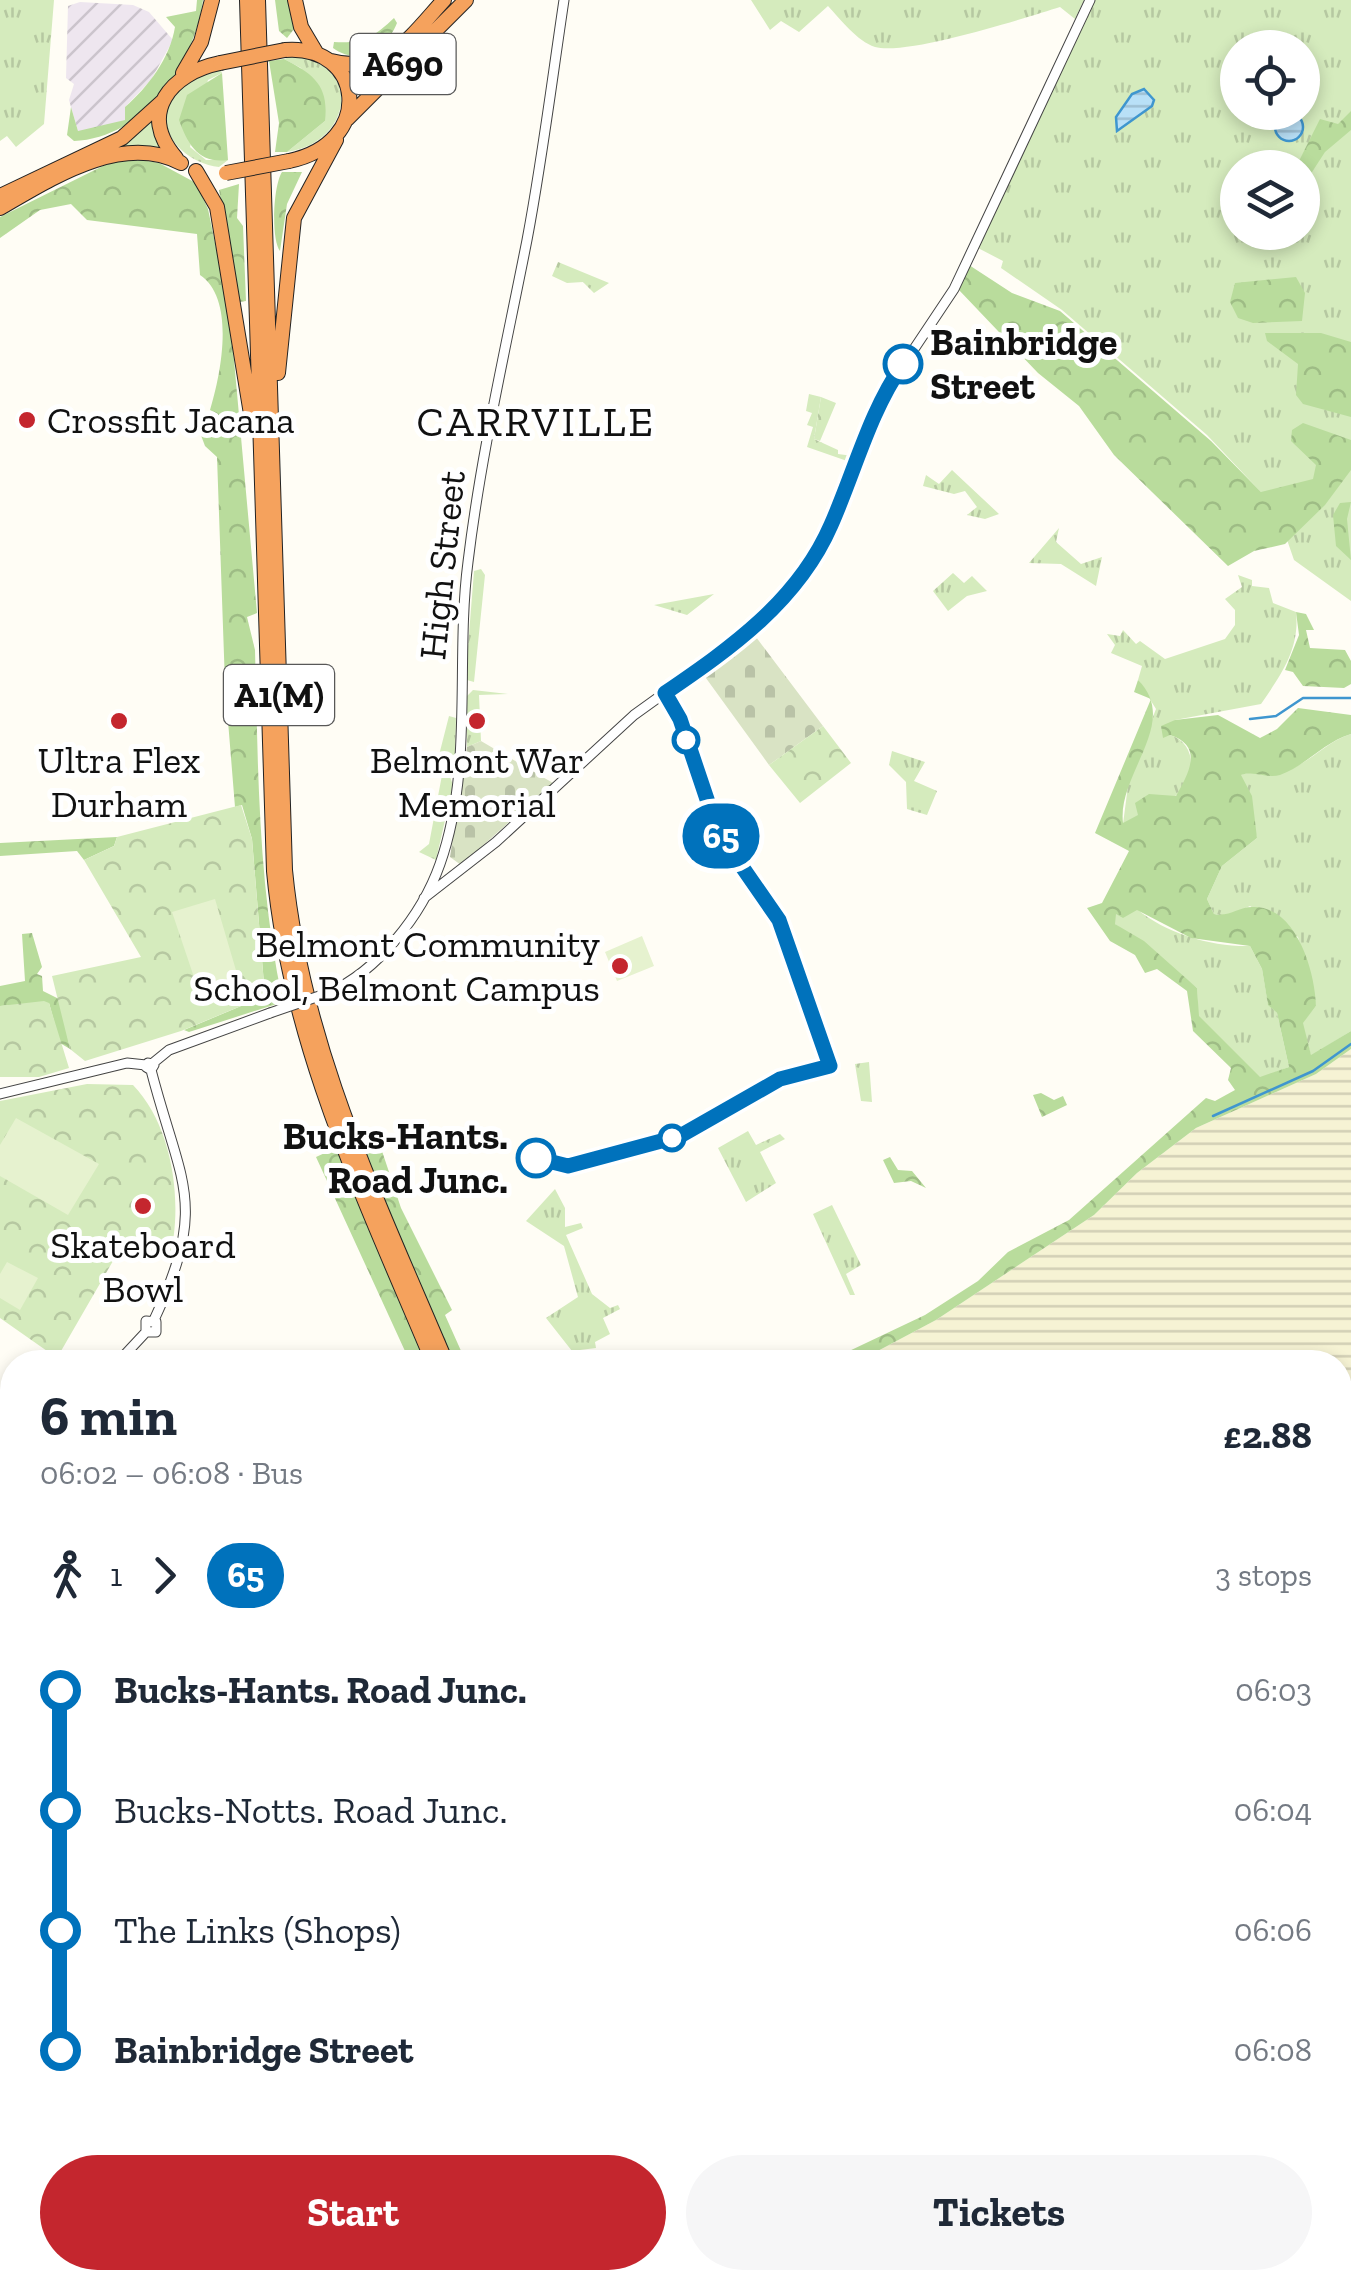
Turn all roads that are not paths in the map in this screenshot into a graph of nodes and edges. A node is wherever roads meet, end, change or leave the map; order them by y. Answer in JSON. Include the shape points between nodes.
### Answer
{"nodes":[{"id":1,"x":212,"y":0,"type":"edge"},
{"id":2,"x":247,"y":0,"type":"edge"},
{"id":3,"x":258,"y":0,"type":"edge"},
{"id":4,"x":295,"y":0,"type":"edge"},
{"id":5,"x":444,"y":0,"type":"edge"},
{"id":6,"x":466,"y":0,"type":"edge"},
{"id":7,"x":564,"y":0,"type":"edge"},
{"id":8,"x":1090,"y":0,"type":"edge"},
{"id":9,"x":324,"y":58,"type":"junction"},
{"id":10,"x":179,"y":78,"type":"junction"},
{"id":11,"x":163,"y":101,"type":"junction"},
{"id":12,"x":347,"y":120,"type":"junction"},
{"id":13,"x":336,"y":140,"type":"junction"},
{"id":14,"x":181,"y":163,"type":"junction"},
{"id":15,"x":196,"y":172,"type":"junction"},
{"id":16,"x":0,"y":196,"type":"edge"},
{"id":17,"x":0,"y":208,"type":"edge"},
{"id":18,"x":267,"y":495,"type":"junction"},
{"id":19,"x":424,"y":898,"type":"junction"},
{"id":20,"x":150,"y":1066,"type":"junction"},
{"id":21,"x":0,"y":1094,"type":"edge"},
{"id":22,"x":129,"y":1350,"type":"edge"},
{"id":23,"x":428,"y":1350,"type":"edge"},
{"id":24,"x":441,"y":1350,"type":"edge"}],
"edges":[{"from":1,"to":10,"type":"highway","via":[[201,42]]},
{"from":2,"to":18,"type":"highway","number":"A1(M)"},
{"from":3,"to":18,"type":"highway","number":"A1(M)"},
{"from":4,"to":9,"type":"highway","via":[[304,34]]},
{"from":5,"to":9,"type":"highway","number":"A690","via":[[386,59],[356,66]]},
{"from":6,"to":12,"type":"highway","number":"A690"},
{"from":7,"to":19,"type":"street","name":"High Street","via":[[468,561],[456,799]]},
{"from":8,"to":19,"type":"street","via":[[954,289],[886,388],[830,528],[776,607],[634,716]]},
{"from":9,"to":10,"type":"highway","number":"A690","bridge":true,"via":[[286,50]]},
{"from":9,"to":12,"type":"highway","number":"A690","via":[[347,88]]},
{"from":10,"to":11,"type":"highway"},
{"from":11,"to":14,"type":"highway","via":[[162,135]]},
{"from":11,"to":16,"type":"highway","via":[[122,138]]},
{"from":12,"to":13,"type":"highway","number":"A690"},
{"from":13,"to":15,"type":"highway","number":"A690","bridge":true,"via":[[289,160],[226,174]]},
{"from":13,"to":18,"type":"highway","via":[[294,218]]},
{"from":14,"to":15,"type":"highway","number":"A690"},
{"from":14,"to":17,"type":"highway","number":"A690","via":[[145,151],[120,153]]},
{"from":15,"to":18,"type":"highway","via":[[217,207]]},
{"from":18,"to":23,"type":"highway","number":"A1(M)","via":[[274,871],[288,974],[327,1106]]},
{"from":18,"to":24,"type":"highway","number":"A1(M)","via":[[286,870],[299,972],[337,1103]]},
{"from":19,"to":20,"type":"street","bridge":true,"via":[[374,961],[328,993],[169,1050]]},
{"from":20,"to":21,"type":"street","via":[[128,1063]]},
{"from":20,"to":22,"type":"street","via":[[186,1187],[188,1223],[154,1320],[144,1324],[146,1332]]}]}
